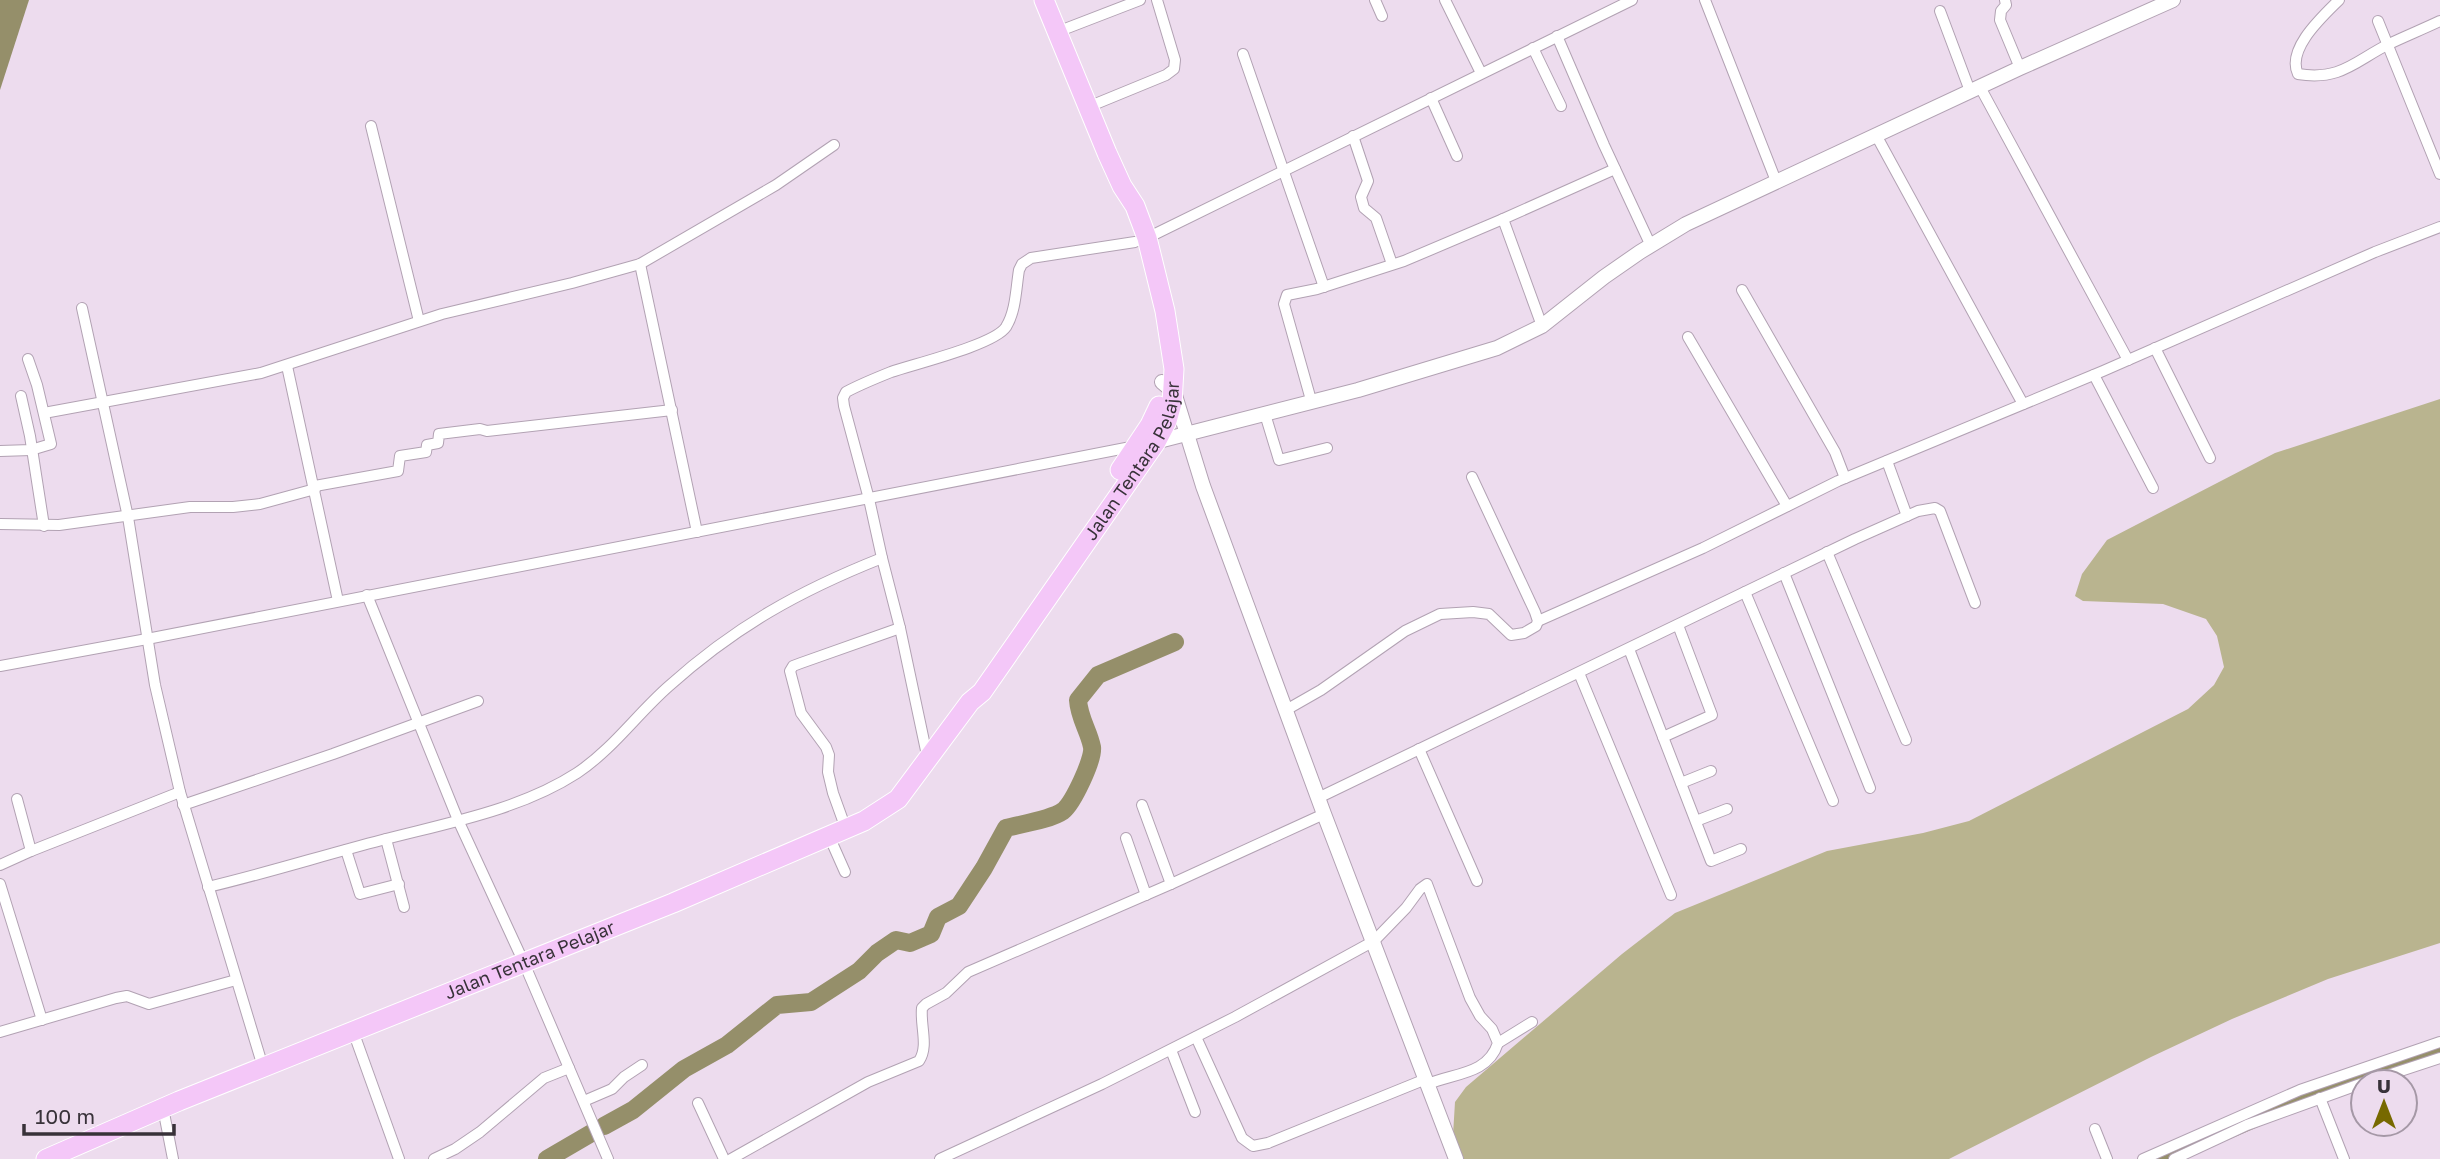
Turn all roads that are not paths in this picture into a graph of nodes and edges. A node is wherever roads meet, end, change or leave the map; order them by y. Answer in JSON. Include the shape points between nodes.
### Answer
{"nodes":[{"id":1,"x":1044,"y":0,"type":"edge"},
{"id":2,"x":1140,"y":0,"type":"edge"},
{"id":3,"x":1157,"y":0,"type":"edge"},
{"id":4,"x":1375,"y":0,"type":"edge"},
{"id":5,"x":1445,"y":0,"type":"edge"},
{"id":6,"x":1632,"y":0,"type":"edge"},
{"id":7,"x":1705,"y":0,"type":"edge"},
{"id":8,"x":2005,"y":0,"type":"edge"},
{"id":9,"x":2174,"y":0,"type":"edge"},
{"id":10,"x":2339,"y":0,"type":"edge"},
{"id":11,"x":1940,"y":11,"type":"dead end"},
{"id":12,"x":1382,"y":16,"type":"dead end"},
{"id":13,"x":2378,"y":21,"type":"dead end"},
{"id":14,"x":2440,"y":21,"type":"edge"},
{"id":15,"x":1057,"y":32,"type":"junction"},
{"id":16,"x":1558,"y":36,"type":"junction"},
{"id":17,"x":2388,"y":45,"type":"junction"},
{"id":18,"x":1533,"y":48,"type":"junction"},
{"id":19,"x":1243,"y":54,"type":"dead end"},
{"id":20,"x":2020,"y":68,"type":"junction"},
{"id":21,"x":1481,"y":73,"type":"junction"},
{"id":22,"x":1975,"y":89,"type":"junction"},
{"id":23,"x":1431,"y":98,"type":"junction"},
{"id":24,"x":1560,"y":106,"type":"dead end"},
{"id":25,"x":1088,"y":107,"type":"junction"},
{"id":26,"x":371,"y":126,"type":"dead end"},
{"id":27,"x":1876,"y":135,"type":"junction"},
{"id":28,"x":1353,"y":136,"type":"junction"},
{"id":29,"x":834,"y":145,"type":"dead end"},
{"id":30,"x":1457,"y":156,"type":"dead end"},
{"id":31,"x":1615,"y":169,"type":"junction"},
{"id":32,"x":1283,"y":171,"type":"junction"},
{"id":33,"x":2440,"y":174,"type":"edge"},
{"id":34,"x":1776,"y":181,"type":"junction"},
{"id":35,"x":1503,"y":219,"type":"junction"},
{"id":36,"x":2440,"y":227,"type":"edge"},
{"id":37,"x":1141,"y":240,"type":"junction"},
{"id":38,"x":1651,"y":246,"type":"junction"},
{"id":39,"x":640,"y":264,"type":"junction"},
{"id":40,"x":1392,"y":264,"type":"junction"},
{"id":41,"x":1324,"y":286,"type":"junction"},
{"id":42,"x":1742,"y":290,"type":"dead end"},
{"id":43,"x":82,"y":308,"type":"dead end"},
{"id":44,"x":419,"y":321,"type":"junction"},
{"id":45,"x":1542,"y":326,"type":"junction"},
{"id":46,"x":1688,"y":337,"type":"dead end"},
{"id":47,"x":2155,"y":348,"type":"junction"},
{"id":48,"x":28,"y":359,"type":"dead end"},
{"id":49,"x":2128,"y":360,"type":"junction"},
{"id":50,"x":287,"y":366,"type":"junction"},
{"id":51,"x":2094,"y":375,"type":"junction"},
{"id":52,"x":1168,"y":387,"type":"junction"},
{"id":53,"x":21,"y":396,"type":"dead end"},
{"id":54,"x":1311,"y":400,"type":"junction"},
{"id":55,"x":104,"y":402,"type":"junction"},
{"id":56,"x":2023,"y":404,"type":"junction"},
{"id":57,"x":672,"y":410,"type":"junction"},
{"id":58,"x":44,"y":413,"type":"junction"},
{"id":59,"x":1265,"y":414,"type":"junction"},
{"id":60,"x":1187,"y":434,"type":"junction"},
{"id":61,"x":1156,"y":442,"type":"junction"},
{"id":62,"x":1136,"y":446,"type":"junction"},
{"id":63,"x":1327,"y":447,"type":"dead end"},
{"id":64,"x":31,"y":450,"type":"junction"},
{"id":65,"x":0,"y":451,"type":"edge"},
{"id":66,"x":2210,"y":458,"type":"dead end"},
{"id":67,"x":1887,"y":461,"type":"junction"},
{"id":68,"x":1472,"y":477,"type":"dead end"},
{"id":69,"x":1845,"y":478,"type":"junction"},
{"id":70,"x":315,"y":488,"type":"junction"},
{"id":71,"x":2153,"y":488,"type":"dead end"},
{"id":72,"x":869,"y":499,"type":"junction"},
{"id":73,"x":1787,"y":506,"type":"junction"},
{"id":74,"x":1908,"y":516,"type":"junction"},
{"id":75,"x":128,"y":517,"type":"junction"},
{"id":76,"x":0,"y":524,"type":"edge"},
{"id":77,"x":44,"y":526,"type":"junction"},
{"id":78,"x":697,"y":532,"type":"junction"},
{"id":79,"x":1826,"y":552,"type":"junction"},
{"id":80,"x":881,"y":558,"type":"junction"},
{"id":81,"x":1784,"y":573,"type":"junction"},
{"id":82,"x":1745,"y":592,"type":"junction"},
{"id":83,"x":367,"y":595,"type":"junction"},
{"id":84,"x":338,"y":601,"type":"junction"},
{"id":85,"x":1975,"y":603,"type":"dead end"},
{"id":86,"x":1538,"y":621,"type":"junction"},
{"id":87,"x":1678,"y":625,"type":"junction"},
{"id":88,"x":900,"y":628,"type":"junction"},
{"id":89,"x":147,"y":639,"type":"junction"},
{"id":90,"x":1629,"y":649,"type":"junction"},
{"id":91,"x":0,"y":666,"type":"edge"},
{"id":92,"x":1579,"y":673,"type":"junction"},
{"id":93,"x":478,"y":701,"type":"dead end"},
{"id":94,"x":970,"y":702,"type":"junction"},
{"id":95,"x":1286,"y":710,"type":"junction"},
{"id":96,"x":418,"y":723,"type":"junction"},
{"id":97,"x":1663,"y":737,"type":"junction"},
{"id":98,"x":1906,"y":740,"type":"dead end"},
{"id":99,"x":1419,"y":749,"type":"junction"},
{"id":100,"x":928,"y":761,"type":"junction"},
{"id":101,"x":1711,"y":771,"type":"dead end"},
{"id":102,"x":1681,"y":783,"type":"junction"},
{"id":103,"x":1870,"y":788,"type":"dead end"},
{"id":104,"x":180,"y":792,"type":"junction"},
{"id":105,"x":1318,"y":798,"type":"junction"},
{"id":106,"x":17,"y":799,"type":"dead end"},
{"id":107,"x":1833,"y":801,"type":"dead end"},
{"id":108,"x":183,"y":805,"type":"junction"},
{"id":109,"x":1142,"y":805,"type":"dead end"},
{"id":110,"x":1727,"y":809,"type":"dead end"},
{"id":111,"x":1324,"y":814,"type":"junction"},
{"id":112,"x":458,"y":820,"type":"junction"},
{"id":113,"x":1696,"y":821,"type":"junction"},
{"id":114,"x":838,"y":832,"type":"junction"},
{"id":115,"x":1126,"y":838,"type":"dead end"},
{"id":116,"x":386,"y":839,"type":"junction"},
{"id":117,"x":1741,"y":849,"type":"dead end"},
{"id":118,"x":346,"y":850,"type":"junction"},
{"id":119,"x":31,"y":851,"type":"junction"},
{"id":120,"x":0,"y":865,"type":"edge"},
{"id":121,"x":845,"y":872,"type":"dead end"},
{"id":122,"x":1436,"y":876,"type":"dead end"},
{"id":123,"x":1477,"y":881,"type":"dead end"},
{"id":124,"x":0,"y":884,"type":"edge"},
{"id":125,"x":399,"y":884,"type":"junction"},
{"id":126,"x":1171,"y":884,"type":"junction"},
{"id":127,"x":1425,"y":885,"type":"junction"},
{"id":128,"x":208,"y":887,"type":"junction"},
{"id":129,"x":1146,"y":895,"type":"junction"},
{"id":130,"x":1671,"y":895,"type":"dead end"},
{"id":131,"x":404,"y":907,"type":"dead end"},
{"id":132,"x":1374,"y":941,"type":"junction"},
{"id":133,"x":524,"y":963,"type":"junction"},
{"id":134,"x":236,"y":980,"type":"junction"},
{"id":135,"x":42,"y":1020,"type":"junction"},
{"id":136,"x":1532,"y":1022,"type":"dead end"},
{"id":137,"x":353,"y":1031,"type":"junction"},
{"id":138,"x":0,"y":1032,"type":"edge"},
{"id":139,"x":1196,"y":1037,"type":"junction"},
{"id":140,"x":2440,"y":1042,"type":"edge"},
{"id":141,"x":1498,"y":1043,"type":"junction"},
{"id":142,"x":1171,"y":1050,"type":"junction"},
{"id":143,"x":2440,"y":1058,"type":"edge"},
{"id":144,"x":642,"y":1065,"type":"dead end"},
{"id":145,"x":263,"y":1067,"type":"junction"},
{"id":146,"x":569,"y":1068,"type":"junction"},
{"id":147,"x":2410,"y":1068,"type":"edge"},
{"id":148,"x":1427,"y":1083,"type":"junction"},
{"id":149,"x":2349,"y":1088,"type":"edge"},
{"id":150,"x":2320,"y":1098,"type":"junction"},
{"id":151,"x":584,"y":1101,"type":"junction"},
{"id":152,"x":698,"y":1103,"type":"dead end"},
{"id":153,"x":163,"y":1108,"type":"junction"},
{"id":154,"x":1195,"y":1112,"type":"dead end"},
{"id":155,"x":2095,"y":1129,"type":"dead end"},
{"id":156,"x":74,"y":1153,"type":"edge"},
{"id":157,"x":46,"y":1159,"type":"edge"},
{"id":158,"x":173,"y":1159,"type":"edge"},
{"id":159,"x":399,"y":1159,"type":"edge"},
{"id":160,"x":434,"y":1159,"type":"edge"},
{"id":161,"x":608,"y":1159,"type":"edge"},
{"id":162,"x":724,"y":1159,"type":"edge"},
{"id":163,"x":731,"y":1159,"type":"edge"},
{"id":164,"x":940,"y":1159,"type":"edge"},
{"id":165,"x":1456,"y":1159,"type":"edge"},
{"id":166,"x":2107,"y":1159,"type":"edge"},
{"id":167,"x":2143,"y":1159,"type":"edge"},
{"id":168,"x":2174,"y":1159,"type":"edge"},
{"id":169,"x":2344,"y":1159,"type":"edge"}],
"edges":[{"from":1,"to":15,"type":"highway","name":"Jalan Tentara Pelajar"},
{"from":2,"to":15,"type":"street"},
{"from":3,"to":25,"type":"street","via":[[1174,69]]},
{"from":4,"to":12,"type":"street"},
{"from":5,"to":21,"type":"street"},
{"from":6,"to":16,"type":"street"},
{"from":7,"to":34,"type":"street"},
{"from":8,"to":20,"type":"street","via":[[2000,20]]},
{"from":9,"to":20,"type":"street"},
{"from":10,"to":17,"type":"street","via":[[2298,48],[2298,74],[2327,76]]},
{"from":11,"to":22,"type":"street"},
{"from":13,"to":17,"type":"street"},
{"from":14,"to":17,"type":"street"},
{"from":15,"to":25,"type":"highway","name":"Jalan Tentara Pelajar"},
{"from":16,"to":18,"type":"street"},
{"from":16,"to":31,"type":"street"},
{"from":17,"to":33,"type":"street"},
{"from":18,"to":21,"type":"street"},
{"from":18,"to":24,"type":"street"},
{"from":19,"to":32,"type":"street"},
{"from":20,"to":22,"type":"street"},
{"from":21,"to":23,"type":"street"},
{"from":22,"to":27,"type":"street"},
{"from":22,"to":49,"type":"street"},
{"from":23,"to":28,"type":"street"},
{"from":23,"to":30,"type":"street"},
{"from":25,"to":37,"type":"highway","name":"Jalan Tentara Pelajar","via":[[1135,206]]},
{"from":26,"to":44,"type":"street"},
{"from":27,"to":34,"type":"street"},
{"from":27,"to":56,"type":"street"},
{"from":28,"to":32,"type":"street"},
{"from":28,"to":40,"type":"street","via":[[1368,181],[1361,197],[1364,208],[1376,218]]},
{"from":29,"to":39,"type":"street","via":[[776,185]]},
{"from":31,"to":35,"type":"street"},
{"from":31,"to":38,"type":"street"},
{"from":32,"to":37,"type":"street"},
{"from":32,"to":41,"type":"street"},
{"from":34,"to":38,"type":"street"},
{"from":35,"to":40,"type":"street"},
{"from":35,"to":45,"type":"street"},
{"from":36,"to":47,"type":"street"},
{"from":37,"to":52,"type":"highway","name":"Jalan Tentara Pelajar","via":[[1168,325],[1172,352]]},
{"from":37,"to":72,"type":"street","via":[[1031,258],[1019,270],[1014,304],[999,334],[846,392],[842,398]]},
{"from":38,"to":45,"type":"street"},
{"from":39,"to":44,"type":"street"},
{"from":39,"to":57,"type":"street"},
{"from":40,"to":41,"type":"street"},
{"from":41,"to":54,"type":"street","via":[[1284,298]]},
{"from":42,"to":69,"type":"street","via":[[1835,452]]},
{"from":43,"to":55,"type":"street"},
{"from":44,"to":50,"type":"street"},
{"from":45,"to":54,"type":"street","via":[[1497,348]]},
{"from":46,"to":73,"type":"street"},
{"from":47,"to":49,"type":"street"},
{"from":47,"to":66,"type":"street"},
{"from":48,"to":58,"type":"street"},
{"from":49,"to":51,"type":"street"},
{"from":50,"to":55,"type":"street"},
{"from":50,"to":70,"type":"street"},
{"from":51,"to":56,"type":"street"},
{"from":51,"to":71,"type":"street"},
{"from":52,"to":60,"type":"street"},
{"from":52,"to":61,"type":"highway","name":"Jalan Tentara Pelajar","via":[[1170,412]]},
{"from":52,"to":62,"type":"highway","name":"Jalan Tentara Pelajar"},
{"from":53,"to":64,"type":"street"},
{"from":54,"to":59,"type":"street"},
{"from":55,"to":58,"type":"street"},
{"from":55,"to":75,"type":"street"},
{"from":56,"to":67,"type":"street"},
{"from":57,"to":70,"type":"street","via":[[439,434],[438,443],[427,445],[426,452],[400,456],[398,471]]},
{"from":57,"to":78,"type":"street"},
{"from":58,"to":64,"type":"street","via":[[51,444]]},
{"from":59,"to":60,"type":"street"},
{"from":59,"to":63,"type":"street","via":[[1279,460]]},
{"from":60,"to":61,"type":"street"},
{"from":60,"to":95,"type":"street"},
{"from":61,"to":62,"type":"street"},
{"from":61,"to":94,"type":"highway","name":"Jalan Tentara Pelajar","via":[[982,692]]},
{"from":62,"to":72,"type":"street"},
{"from":62,"to":94,"type":"highway","name":"Jalan Tentara Pelajar","via":[[975,686]]},
{"from":64,"to":65,"type":"street"},
{"from":64,"to":77,"type":"street"},
{"from":67,"to":69,"type":"street"},
{"from":67,"to":74,"type":"street"},
{"from":68,"to":86,"type":"street"},
{"from":69,"to":73,"type":"street"},
{"from":70,"to":75,"type":"street","via":[[260,503]]},
{"from":70,"to":84,"type":"street"},
{"from":72,"to":78,"type":"street"},
{"from":72,"to":80,"type":"street"},
{"from":73,"to":86,"type":"street"},
{"from":74,"to":79,"type":"street"},
{"from":74,"to":85,"type":"street","via":[[1935,508],[1940,511]]},
{"from":75,"to":77,"type":"street"},
{"from":75,"to":89,"type":"street"},
{"from":76,"to":77,"type":"street"},
{"from":78,"to":83,"type":"street"},
{"from":79,"to":81,"type":"street"},
{"from":79,"to":98,"type":"street"},
{"from":80,"to":88,"type":"street"},
{"from":80,"to":112,"type":"street","via":[[826,580],[751,621],[684,672],[609,749],[576,773],[510,804]]},
{"from":81,"to":82,"type":"street"},
{"from":81,"to":103,"type":"street"},
{"from":82,"to":87,"type":"street"},
{"from":82,"to":107,"type":"street"},
{"from":83,"to":84,"type":"street"},
{"from":83,"to":96,"type":"street"},
{"from":84,"to":89,"type":"street"},
{"from":86,"to":95,"type":"street","via":[[1524,633],[1511,635],[1489,614],[1440,614],[1405,631]]},
{"from":87,"to":90,"type":"street"},
{"from":87,"to":97,"type":"street","via":[[1712,715]]},
{"from":88,"to":100,"type":"street"},
{"from":88,"to":114,"type":"street","via":[[793,666],[790,671],[801,713],[829,755]]},
{"from":89,"to":91,"type":"street"},
{"from":89,"to":104,"type":"street"},
{"from":90,"to":92,"type":"street"},
{"from":90,"to":97,"type":"street"},
{"from":92,"to":99,"type":"street"},
{"from":92,"to":130,"type":"street"},
{"from":93,"to":96,"type":"street"},
{"from":94,"to":100,"type":"highway","name":"Jalan Tentara Pelajar"},
{"from":95,"to":105,"type":"street"},
{"from":96,"to":108,"type":"street"},
{"from":96,"to":112,"type":"street"},
{"from":97,"to":102,"type":"street"},
{"from":99,"to":105,"type":"street"},
{"from":99,"to":123,"type":"street"},
{"from":100,"to":114,"type":"highway","name":"Jalan Tentara Pelajar","via":[[898,799]]},
{"from":101,"to":102,"type":"street"},
{"from":102,"to":113,"type":"street"},
{"from":104,"to":108,"type":"street"},
{"from":104,"to":119,"type":"street"},
{"from":105,"to":111,"type":"street"},
{"from":106,"to":119,"type":"street"},
{"from":108,"to":128,"type":"street"},
{"from":109,"to":126,"type":"street"},
{"from":110,"to":113,"type":"street"},
{"from":111,"to":126,"type":"street"},
{"from":111,"to":132,"type":"street"},
{"from":112,"to":116,"type":"street"},
{"from":112,"to":133,"type":"street"},
{"from":113,"to":117,"type":"street","via":[[1711,860]]},
{"from":114,"to":121,"type":"street"},
{"from":114,"to":133,"type":"highway","name":"Jalan Tentara Pelajar"},
{"from":115,"to":129,"type":"street"},
{"from":116,"to":118,"type":"street"},
{"from":116,"to":125,"type":"street"},
{"from":118,"to":125,"type":"street","via":[[360,894]]},
{"from":118,"to":128,"type":"street"},
{"from":119,"to":120,"type":"street"},
{"from":122,"to":127,"type":"street"},
{"from":124,"to":135,"type":"street"},
{"from":125,"to":131,"type":"street"},
{"from":126,"to":129,"type":"street"},
{"from":127,"to":132,"type":"street"},
{"from":127,"to":141,"type":"street","via":[[1470,998]]},
{"from":128,"to":134,"type":"street"},
{"from":129,"to":163,"type":"street","via":[[968,972],[922,1008],[923,1054],[919,1062],[868,1082]]},
{"from":132,"to":139,"type":"street"},
{"from":132,"to":148,"type":"street"},
{"from":133,"to":137,"type":"highway","name":"Jalan Tentara Pelajar"},
{"from":133,"to":146,"type":"street"},
{"from":134,"to":135,"type":"street","via":[[149,1004],[123,996]]},
{"from":134,"to":145,"type":"street"},
{"from":135,"to":138,"type":"street"},
{"from":136,"to":141,"type":"street"},
{"from":137,"to":145,"type":"highway","name":"Jalan Tentara Pelajar"},
{"from":137,"to":159,"type":"street"},
{"from":139,"to":142,"type":"street"},
{"from":139,"to":148,"type":"street","via":[[1242,1138],[1253,1146]]},
{"from":140,"to":167,"type":"street","via":[[2300,1090]]},
{"from":141,"to":148,"type":"street","via":[[1481,1066]]},
{"from":142,"to":154,"type":"street"},
{"from":142,"to":164,"type":"street"},
{"from":143,"to":147,"type":"street"},
{"from":144,"to":151,"type":"street","via":[[612,1088]]},
{"from":145,"to":153,"type":"highway","name":"Jalan Tentara Pelajar"},
{"from":146,"to":151,"type":"street"},
{"from":146,"to":160,"type":"street","via":[[544,1078],[480,1132]]},
{"from":148,"to":165,"type":"street"},
{"from":149,"to":150,"type":"street"},
{"from":150,"to":168,"type":"street"},
{"from":150,"to":169,"type":"street"},
{"from":151,"to":161,"type":"street"},
{"from":152,"to":162,"type":"street"},
{"from":153,"to":156,"type":"highway","name":"Jalan Tentara Pelajar"},
{"from":153,"to":158,"type":"street"},
{"from":155,"to":166,"type":"street"},
{"from":156,"to":157,"type":"highway","name":"Jalan Tentara Pelajar"}]}
